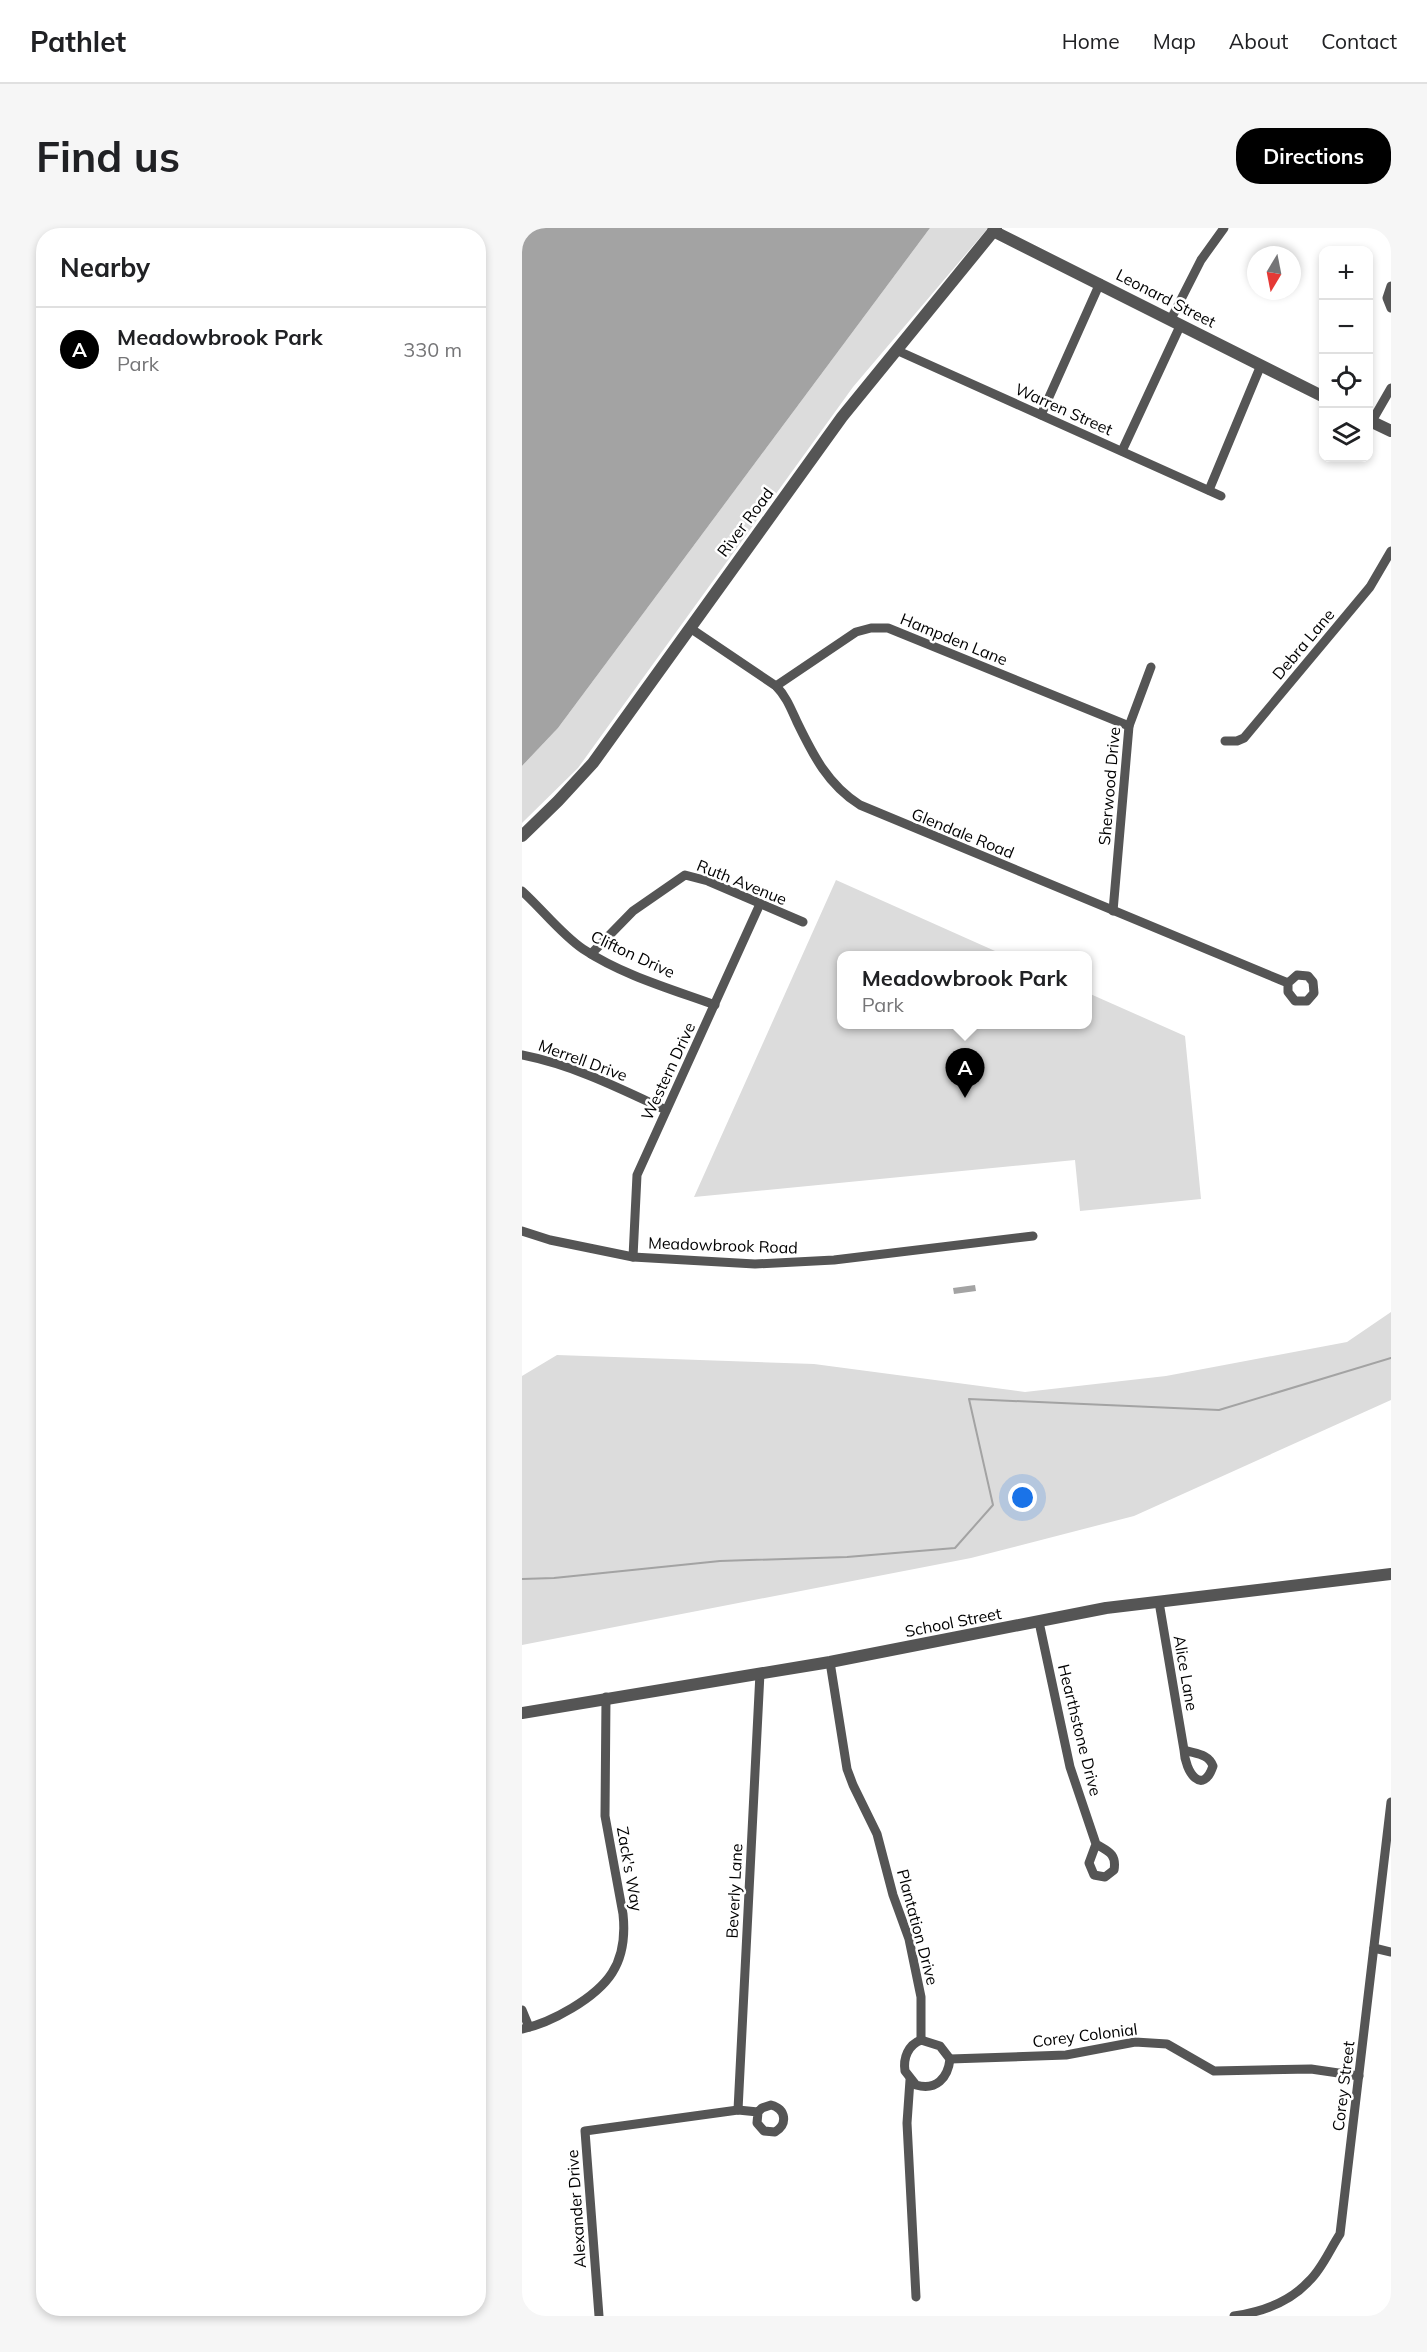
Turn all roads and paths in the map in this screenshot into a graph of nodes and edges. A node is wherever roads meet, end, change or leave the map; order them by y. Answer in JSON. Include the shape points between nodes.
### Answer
{"nodes":[{"id":1,"x":1224,"y":228,"type":"edge"},
{"id":2,"x":994,"y":230,"type":"edge"},
{"id":3,"x":1100,"y":284,"type":"junction"},
{"id":4,"x":1391,"y":286,"type":"edge"},
{"id":5,"x":1391,"y":308,"type":"edge"},
{"id":6,"x":1176,"y":321,"type":"junction"},
{"id":7,"x":896,"y":350,"type":"junction"},
{"id":8,"x":1261,"y":365,"type":"junction"},
{"id":9,"x":1391,"y":388,"type":"edge"},
{"id":10,"x":1319,"y":395,"type":"edge"},
{"id":11,"x":1041,"y":415,"type":"junction"},
{"id":12,"x":1373,"y":416,"type":"edge"},
{"id":13,"x":1373,"y":422,"type":"edge"},
{"id":14,"x":1391,"y":431,"type":"edge"},
{"id":15,"x":1122,"y":451,"type":"junction"},
{"id":16,"x":1209,"y":490,"type":"junction"},
{"id":17,"x":1221,"y":496,"type":"dead end"},
{"id":18,"x":1391,"y":551,"type":"edge"},
{"id":19,"x":690,"y":628,"type":"junction"},
{"id":20,"x":1151,"y":667,"type":"dead end"},
{"id":21,"x":776,"y":686,"type":"junction"},
{"id":22,"x":1129,"y":726,"type":"junction"},
{"id":23,"x":1225,"y":741,"type":"dead end"},
{"id":24,"x":522,"y":836,"type":"edge"},
{"id":25,"x":522,"y":891,"type":"edge"},
{"id":26,"x":760,"y":904,"type":"junction"},
{"id":27,"x":1113,"y":911,"type":"junction"},
{"id":28,"x":803,"y":922,"type":"dead end"},
{"id":29,"x":591,"y":954,"type":"junction"},
{"id":30,"x":1288,"y":983,"type":"dead end"},
{"id":31,"x":715,"y":1005,"type":"junction"},
{"id":32,"x":522,"y":1055,"type":"edge"},
{"id":33,"x":666,"y":1110,"type":"junction"},
{"id":34,"x":522,"y":1232,"type":"edge"},
{"id":35,"x":1032,"y":1236,"type":"dead end"},
{"id":36,"x":633,"y":1257,"type":"junction"},
{"id":37,"x":1391,"y":1574,"type":"edge"},
{"id":38,"x":1159,"y":1602,"type":"junction"},
{"id":39,"x":1039,"y":1622,"type":"junction"},
{"id":40,"x":830,"y":1662,"type":"junction"},
{"id":41,"x":760,"y":1672,"type":"junction"},
{"id":42,"x":606,"y":1697,"type":"junction"},
{"id":43,"x":522,"y":1713,"type":"edge"},
{"id":44,"x":1184,"y":1750,"type":"dead end"},
{"id":45,"x":1391,"y":1802,"type":"edge"},
{"id":46,"x":1096,"y":1844,"type":"dead end"},
{"id":47,"x":1388,"y":1846,"type":"edge"},
{"id":48,"x":1374,"y":1948,"type":"junction"},
{"id":49,"x":1391,"y":1952,"type":"edge"},
{"id":50,"x":522,"y":2010,"type":"edge"},
{"id":51,"x":525,"y":2028,"type":"edge"},
{"id":52,"x":921,"y":2040,"type":"junction"},
{"id":53,"x":950,"y":2059,"type":"junction"},
{"id":54,"x":1359,"y":2076,"type":"junction"},
{"id":55,"x":910,"y":2080,"type":"junction"},
{"id":56,"x":738,"y":2110,"type":"junction"},
{"id":57,"x":758,"y":2112,"type":"dead end"},
{"id":58,"x":916,"y":2297,"type":"dead end"},
{"id":59,"x":599,"y":2316,"type":"edge"},
{"id":60,"x":1234,"y":2316,"type":"edge"}],
"edges":[{"from":1,"to":6,"type":"street","via":[[1201,260]]},
{"from":2,"to":3,"type":"street","name":"Leonard Street"},
{"from":2,"to":7,"type":"street","name":"River Road"},
{"from":3,"to":6,"type":"street","name":"Leonard Street"},
{"from":3,"to":11,"type":"street"},
{"from":4,"to":5,"type":"street","via":[[1387,298]]},
{"from":6,"to":8,"type":"street","name":"Leonard Street"},
{"from":6,"to":15,"type":"street"},
{"from":7,"to":11,"type":"street","name":"Warren Street"},
{"from":7,"to":19,"type":"street","name":"River Road","via":[[842,417]]},
{"from":8,"to":10,"type":"street","name":"Leonard Street"},
{"from":8,"to":16,"type":"street"},
{"from":9,"to":12,"type":"street"},
{"from":11,"to":15,"type":"street","name":"Warren Street"},
{"from":13,"to":14,"type":"street"},
{"from":15,"to":16,"type":"street","name":"Warren Street"},
{"from":16,"to":17,"type":"street","name":"Warren Street"},
{"from":18,"to":23,"type":"street","name":"Debra Lane","via":[[1370,587],[1244,738]]},
{"from":19,"to":21,"type":"street","name":"Glendale Road"},
{"from":19,"to":24,"type":"street","name":"River Road","via":[[593,763]]},
{"from":20,"to":22,"type":"street","name":"Sherwood Drive"},
{"from":21,"to":22,"type":"street","name":"Hampden Lane","via":[[856,632],[888,628]]},
{"from":21,"to":27,"type":"street","name":"Glendale Road","via":[[825,774],[850,799]]},
{"from":22,"to":27,"type":"street","name":"Sherwood Drive"},
{"from":25,"to":29,"type":"street","name":"Clifton Drive","via":[[569,938]]},
{"from":26,"to":28,"type":"street","name":"Ruth Avenue"},
{"from":26,"to":29,"type":"street","name":"Ruth Avenue","via":[[685,875],[633,911]]},
{"from":26,"to":31,"type":"street","name":"Western Drive"},
{"from":27,"to":30,"type":"street","name":"Glendale Road"},
{"from":29,"to":31,"type":"street","name":"Clifton Drive"},
{"from":31,"to":33,"type":"street","name":"Western Drive"},
{"from":32,"to":33,"type":"street","name":"Merrell Drive","via":[[601,1080]]},
{"from":33,"to":36,"type":"street","name":"Western Drive","via":[[637,1175]]},
{"from":34,"to":36,"type":"street","name":"Meadowbrook Road"},
{"from":35,"to":36,"type":"street","name":"Meadowbrook Road","via":[[811,1262],[736,1263]]},
{"from":37,"to":38,"type":"street","name":"School Street"},
{"from":38,"to":39,"type":"street","name":"School Street"},
{"from":38,"to":44,"type":"street","name":"Alice Lane"},
{"from":39,"to":40,"type":"street","name":"School Street"},
{"from":39,"to":46,"type":"street","name":"Hearthstone Drive","via":[[1070,1767]]},
{"from":40,"to":41,"type":"street","name":"School Street"},
{"from":40,"to":52,"type":"street","name":"Plantation Drive","via":[[847,1769],[877,1834],[912,1952],[921,1997]]},
{"from":41,"to":42,"type":"street","name":"School Street"},
{"from":41,"to":56,"type":"street","name":"Beverly Lane"},
{"from":42,"to":43,"type":"street","name":"School Street"},
{"from":42,"to":51,"type":"street","name":"Zack's Way","via":[[605,1816],[623,1914],[622,1948],[612,1972],[594,1992],[544,2023]]},
{"from":45,"to":47,"type":"street","name":"Corey Street"},
{"from":47,"to":48,"type":"street","name":"Corey Street"},
{"from":48,"to":49,"type":"street"},
{"from":48,"to":54,"type":"street","name":"Corey Street"},
{"from":50,"to":51,"type":"street"},
{"from":52,"to":53,"type":"street","via":[[940,2046]]},
{"from":52,"to":55,"type":"street","via":[[905,2058]]},
{"from":53,"to":54,"type":"street","name":"Corey Colonial","via":[[1066,2055],[1135,2042],[1167,2044],[1214,2071],[1311,2069]]},
{"from":53,"to":55,"type":"street","via":[[939,2083],[923,2087]]},
{"from":54,"to":60,"type":"street","name":"Corey Street","via":[[1340,2234],[1309,2281],[1276,2305]]},
{"from":55,"to":58,"type":"street","via":[[907,2123]]},
{"from":56,"to":57,"type":"street","name":"Alexander Drive"},
{"from":56,"to":59,"type":"street","name":"Alexander Drive","via":[[585,2131]]}]}
